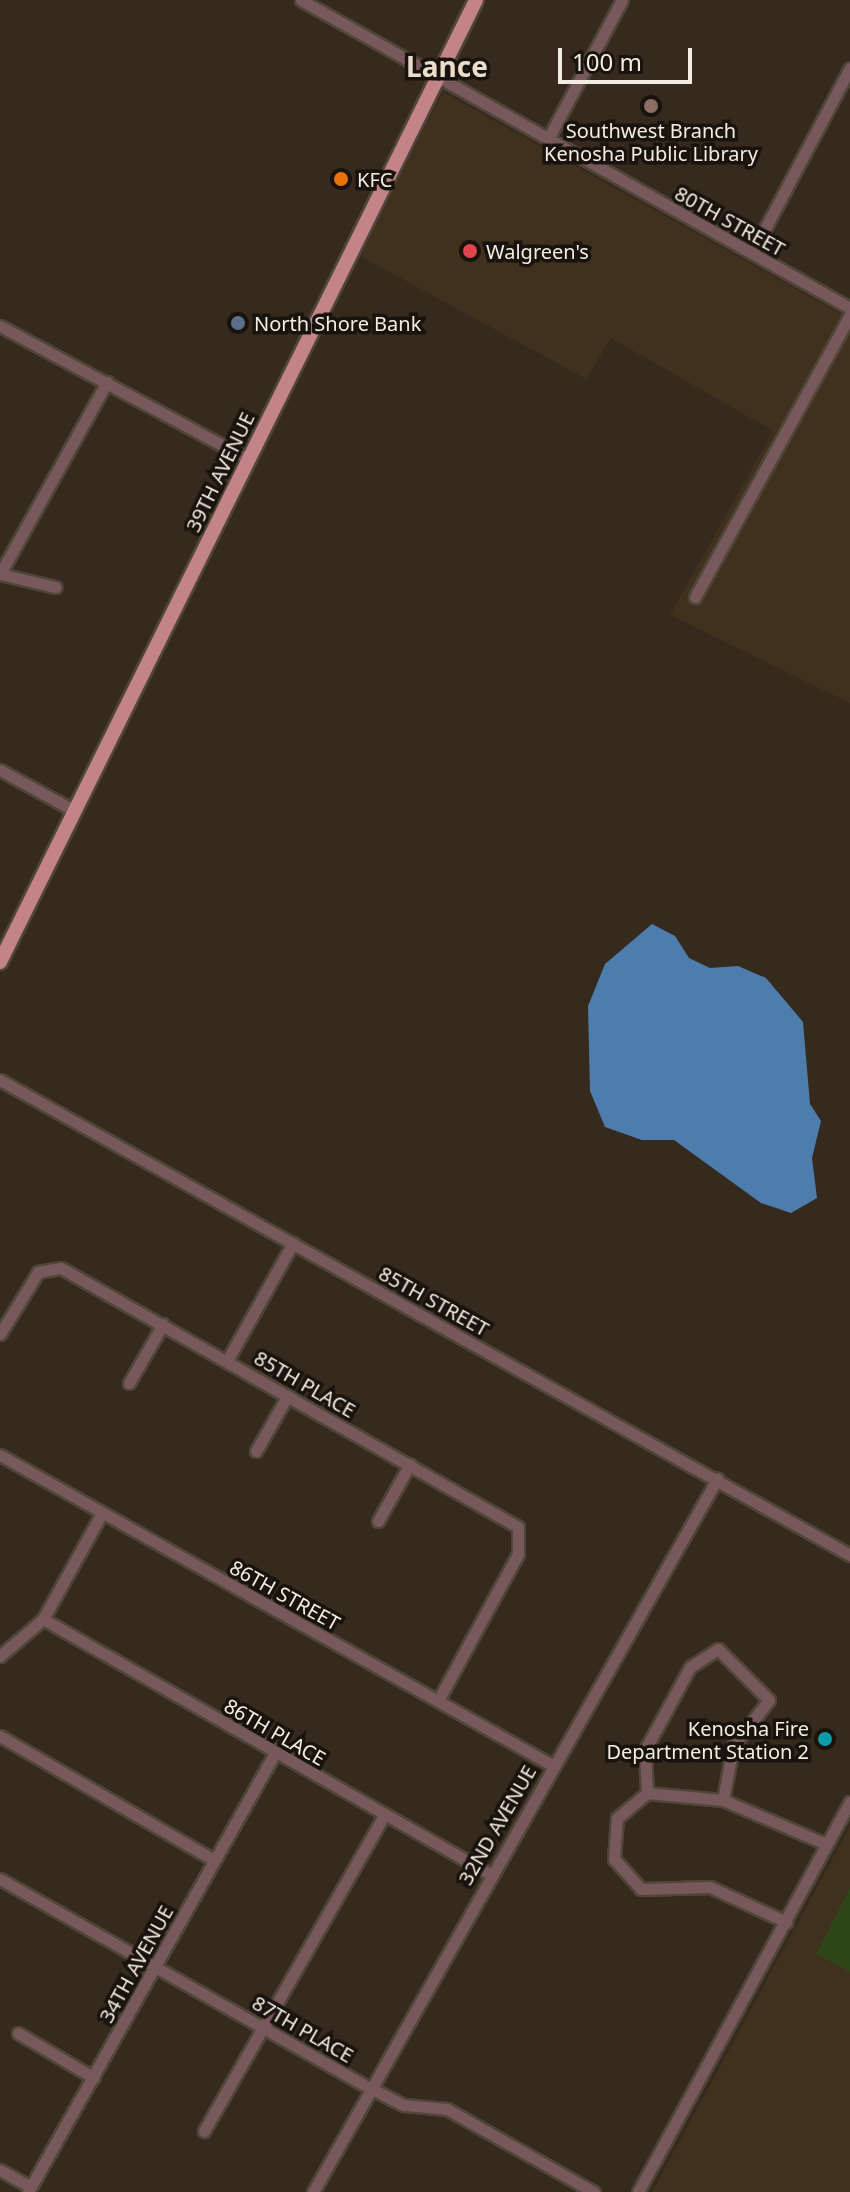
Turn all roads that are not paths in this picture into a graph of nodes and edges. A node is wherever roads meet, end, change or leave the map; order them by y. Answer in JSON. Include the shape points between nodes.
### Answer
{"nodes":[{"id":1,"x":301,"y":0,"type":"edge"},
{"id":2,"x":476,"y":0,"type":"edge"},
{"id":3,"x":622,"y":0,"type":"edge"},
{"id":4,"x":317,"y":4,"type":"edge"},
{"id":5,"x":850,"y":68,"type":"edge"},
{"id":6,"x":438,"y":74,"type":"junction"},
{"id":7,"x":548,"y":139,"type":"junction"},
{"id":8,"x":752,"y":253,"type":"junction"},
{"id":9,"x":850,"y":308,"type":"edge"},
{"id":10,"x":850,"y":315,"type":"edge"},
{"id":11,"x":0,"y":326,"type":"edge"},
{"id":12,"x":107,"y":382,"type":"junction"},
{"id":13,"x":248,"y":459,"type":"junction"},
{"id":14,"x":0,"y":574,"type":"edge"},
{"id":15,"x":55,"y":587,"type":"dead end"},
{"id":16,"x":695,"y":597,"type":"dead end"},
{"id":17,"x":0,"y":770,"type":"edge"},
{"id":18,"x":75,"y":811,"type":"junction"},
{"id":19,"x":0,"y":962,"type":"edge"},
{"id":20,"x":0,"y":1080,"type":"edge"},
{"id":21,"x":293,"y":1243,"type":"junction"},
{"id":22,"x":163,"y":1324,"type":"junction"},
{"id":23,"x":0,"y":1334,"type":"edge"},
{"id":24,"x":227,"y":1361,"type":"junction"},
{"id":25,"x":129,"y":1383,"type":"dead end"},
{"id":26,"x":288,"y":1395,"type":"junction"},
{"id":27,"x":256,"y":1451,"type":"dead end"},
{"id":28,"x":0,"y":1455,"type":"edge"},
{"id":29,"x":410,"y":1464,"type":"junction"},
{"id":30,"x":717,"y":1479,"type":"junction"},
{"id":31,"x":102,"y":1513,"type":"junction"},
{"id":32,"x":378,"y":1521,"type":"dead end"},
{"id":33,"x":850,"y":1555,"type":"edge"},
{"id":34,"x":43,"y":1619,"type":"junction"},
{"id":35,"x":0,"y":1656,"type":"edge"},
{"id":36,"x":438,"y":1701,"type":"junction"},
{"id":37,"x":0,"y":1736,"type":"edge"},
{"id":38,"x":275,"y":1753,"type":"junction"},
{"id":39,"x":552,"y":1765,"type":"junction"},
{"id":40,"x":647,"y":1793,"type":"junction"},
{"id":41,"x":723,"y":1800,"type":"junction"},
{"id":42,"x":850,"y":1802,"type":"edge"},
{"id":43,"x":385,"y":1814,"type":"junction"},
{"id":44,"x":826,"y":1844,"type":"junction"},
{"id":45,"x":214,"y":1860,"type":"junction"},
{"id":46,"x":490,"y":1874,"type":"junction"},
{"id":47,"x":0,"y":1879,"type":"edge"},
{"id":48,"x":786,"y":1922,"type":"junction"},
{"id":49,"x":155,"y":1966,"type":"junction"},
{"id":50,"x":264,"y":2028,"type":"junction"},
{"id":51,"x":18,"y":2033,"type":"dead end"},
{"id":52,"x":94,"y":2078,"type":"junction"},
{"id":53,"x":370,"y":2088,"type":"junction"},
{"id":54,"x":204,"y":2131,"type":"dead end"},
{"id":55,"x":0,"y":2170,"type":"edge"},
{"id":56,"x":29,"y":2190,"type":"edge"},
{"id":57,"x":313,"y":2192,"type":"edge"},
{"id":58,"x":594,"y":2192,"type":"edge"},
{"id":59,"x":638,"y":2192,"type":"edge"}],
"edges":[{"from":1,"to":4,"type":"street","name":"80TH STREET"},
{"from":2,"to":6,"type":"main road","name":"39TH AVENUE"},
{"from":3,"to":7,"type":"street"},
{"from":4,"to":6,"type":"street","name":"80TH STREET"},
{"from":5,"to":8,"type":"street"},
{"from":6,"to":7,"type":"street","name":"80TH STREET"},
{"from":6,"to":13,"type":"main road","name":"39TH AVENUE"},
{"from":7,"to":8,"type":"street","name":"80TH STREET"},
{"from":8,"to":9,"type":"street","name":"80TH STREET"},
{"from":10,"to":16,"type":"street"},
{"from":11,"to":12,"type":"street"},
{"from":12,"to":13,"type":"street"},
{"from":12,"to":14,"type":"street"},
{"from":13,"to":18,"type":"main road","name":"39TH AVENUE"},
{"from":14,"to":15,"type":"street"},
{"from":17,"to":18,"type":"street"},
{"from":18,"to":19,"type":"main road","name":"39TH AVENUE"},
{"from":20,"to":21,"type":"street","name":"85TH STREET"},
{"from":21,"to":24,"type":"street"},
{"from":21,"to":30,"type":"street","name":"85TH STREET"},
{"from":22,"to":23,"type":"street","name":"85TH PLACE","via":[[74,1274],[47,1268],[31,1279]]},
{"from":22,"to":24,"type":"street","name":"85TH PLACE"},
{"from":22,"to":25,"type":"street"},
{"from":24,"to":26,"type":"street","name":"85TH PLACE"},
{"from":26,"to":27,"type":"street"},
{"from":26,"to":29,"type":"street","name":"85TH PLACE"},
{"from":28,"to":31,"type":"street","name":"86TH STREET"},
{"from":29,"to":32,"type":"street"},
{"from":29,"to":36,"type":"street","name":"85TH PLACE","via":[[518,1527],[518,1554]]},
{"from":30,"to":33,"type":"street","name":"85TH STREET"},
{"from":30,"to":39,"type":"street","name":"32ND AVENUE"},
{"from":31,"to":34,"type":"street"},
{"from":31,"to":36,"type":"street","name":"86TH STREET"},
{"from":34,"to":35,"type":"street"},
{"from":34,"to":38,"type":"street","name":"86TH PLACE"},
{"from":36,"to":39,"type":"street","name":"86TH STREET"},
{"from":37,"to":45,"type":"street"},
{"from":38,"to":43,"type":"street","name":"86TH PLACE"},
{"from":38,"to":45,"type":"street","name":"34TH AVENUE"},
{"from":39,"to":46,"type":"street","name":"32ND AVENUE"},
{"from":40,"to":41,"type":"street"},
{"from":40,"to":41,"type":"street","via":[[645,1750],[690,1667],[718,1649],[769,1700],[733,1746]]},
{"from":40,"to":48,"type":"street","via":[[617,1818],[614,1859],[641,1889],[710,1887]]},
{"from":41,"to":44,"type":"street"},
{"from":42,"to":44,"type":"street"},
{"from":43,"to":46,"type":"street","name":"86TH PLACE"},
{"from":43,"to":50,"type":"street"},
{"from":44,"to":48,"type":"street"},
{"from":45,"to":49,"type":"street","name":"34TH AVENUE"},
{"from":46,"to":53,"type":"street","name":"32ND AVENUE"},
{"from":47,"to":49,"type":"street","name":"87TH PLACE"},
{"from":48,"to":59,"type":"street"},
{"from":49,"to":50,"type":"street","name":"87TH PLACE"},
{"from":49,"to":52,"type":"street","name":"34TH AVENUE"},
{"from":50,"to":53,"type":"street","name":"87TH PLACE"},
{"from":50,"to":54,"type":"street"},
{"from":51,"to":52,"type":"street"},
{"from":52,"to":56,"type":"street","name":"34TH AVENUE"},
{"from":53,"to":57,"type":"street","name":"32ND AVENUE"},
{"from":53,"to":58,"type":"street","name":"87TH PLACE","via":[[404,2105],[447,2109]]},
{"from":55,"to":56,"type":"street"}]}
